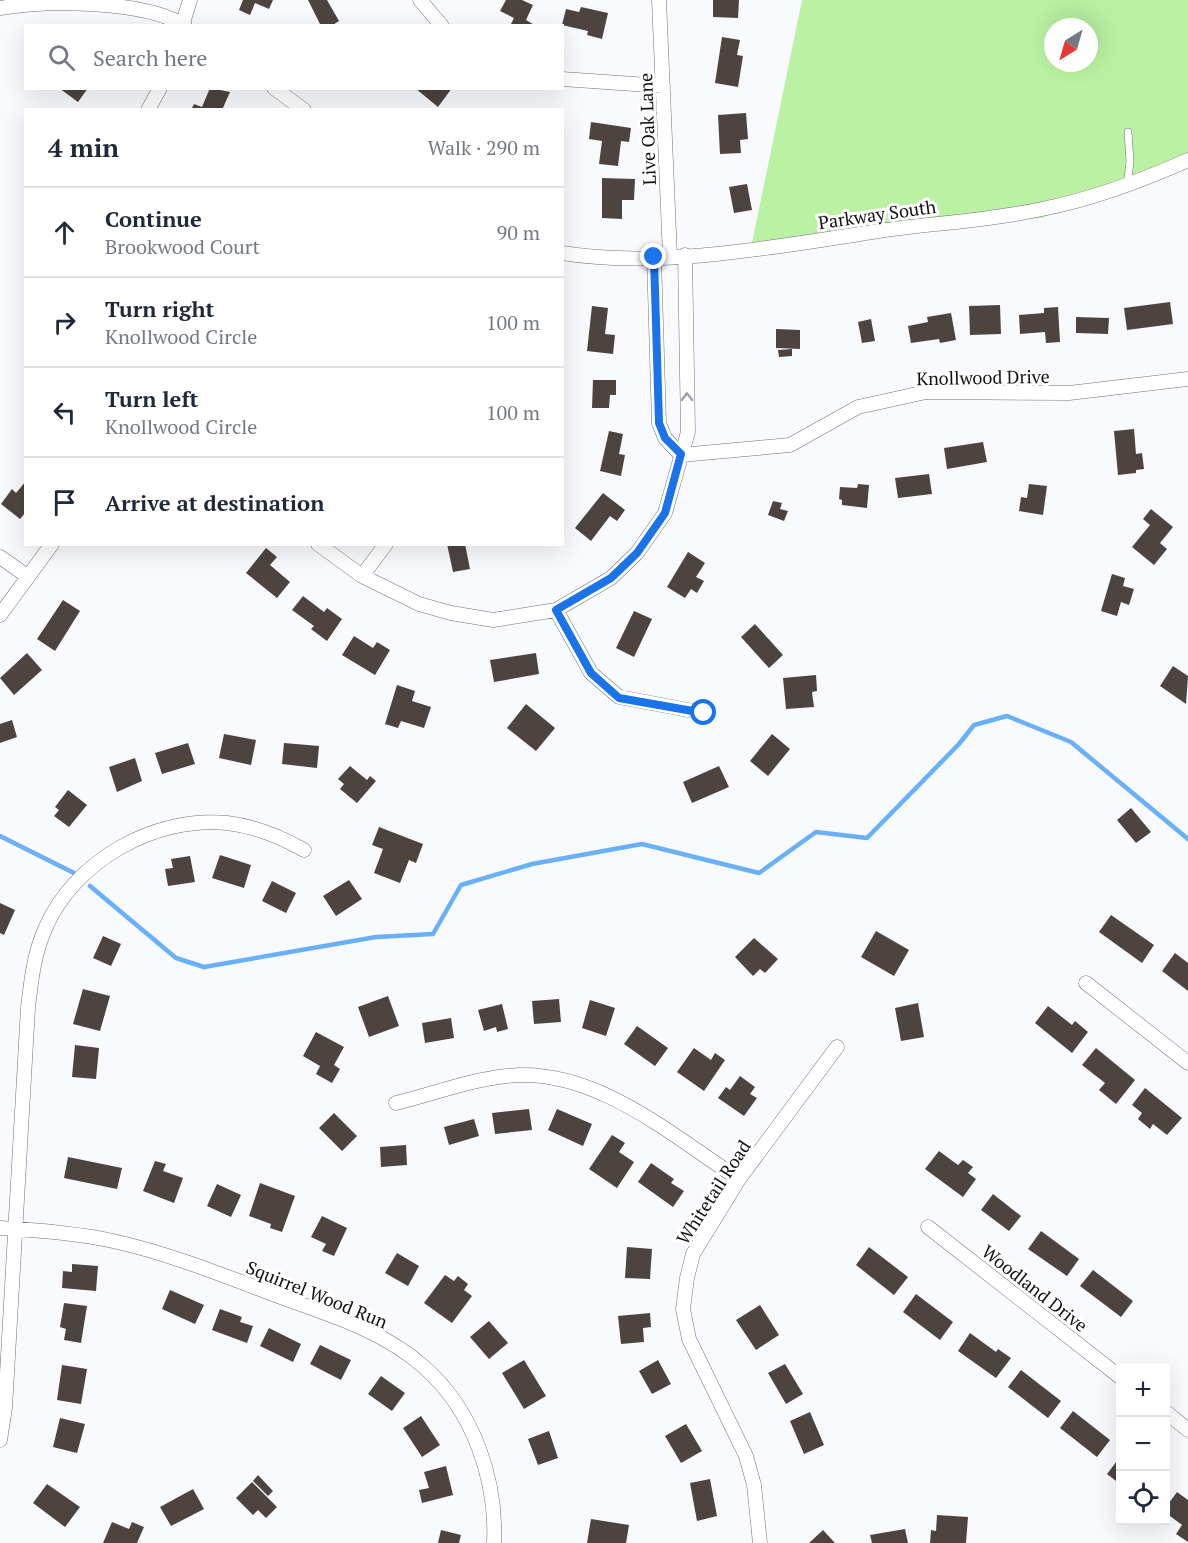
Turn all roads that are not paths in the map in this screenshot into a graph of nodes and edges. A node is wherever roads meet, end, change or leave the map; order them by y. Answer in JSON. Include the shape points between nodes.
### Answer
{"nodes":[{"id":1,"x":190,"y":0,"type":"edge"},
{"id":2,"x":420,"y":0,"type":"edge"},
{"id":3,"x":659,"y":0,"type":"edge"},
{"id":4,"x":0,"y":8,"type":"edge"},
{"id":5,"x":180,"y":24,"type":"edge"},
{"id":6,"x":183,"y":24,"type":"edge"},
{"id":7,"x":440,"y":24,"type":"edge"},
{"id":8,"x":564,"y":79,"type":"edge"},
{"id":9,"x":663,"y":86,"type":"junction"},
{"id":10,"x":159,"y":90,"type":"edge"},
{"id":11,"x":277,"y":90,"type":"edge"},
{"id":12,"x":149,"y":108,"type":"edge"},
{"id":13,"x":300,"y":108,"type":"edge"},
{"id":14,"x":1128,"y":132,"type":"dead end"},
{"id":15,"x":1188,"y":160,"type":"edge"},
{"id":16,"x":1127,"y":186,"type":"junction"},
{"id":17,"x":564,"y":253,"type":"edge"},
{"id":18,"x":685,"y":255,"type":"junction"},
{"id":19,"x":670,"y":256,"type":"junction"},
{"id":20,"x":654,"y":257,"type":"junction"},
{"id":21,"x":1188,"y":379,"type":"edge"},
{"id":22,"x":681,"y":454,"type":"junction"},
{"id":23,"x":50,"y":546,"type":"edge"},
{"id":24,"x":321,"y":546,"type":"edge"},
{"id":25,"x":384,"y":546,"type":"edge"},
{"id":26,"x":0,"y":557,"type":"edge"},
{"id":27,"x":27,"y":576,"type":"junction"},
{"id":28,"x":362,"y":576,"type":"junction"},
{"id":29,"x":556,"y":610,"type":"junction"},
{"id":30,"x":0,"y":615,"type":"edge"},
{"id":31,"x":704,"y":713,"type":"dead end"},
{"id":32,"x":304,"y":850,"type":"dead end"},
{"id":33,"x":1086,"y":983,"type":"dead end"},
{"id":34,"x":837,"y":1047,"type":"dead end"},
{"id":35,"x":1188,"y":1063,"type":"edge"},
{"id":36,"x":396,"y":1103,"type":"dead end"},
{"id":37,"x":739,"y":1179,"type":"junction"},
{"id":38,"x":928,"y":1227,"type":"dead end"},
{"id":39,"x":7,"y":1228,"type":"edge"},
{"id":40,"x":1116,"y":1374,"type":"edge"},
{"id":41,"x":1170,"y":1415,"type":"edge"},
{"id":42,"x":1188,"y":1430,"type":"edge"},
{"id":43,"x":0,"y":1440,"type":"edge"},
{"id":44,"x":494,"y":1543,"type":"edge"},
{"id":45,"x":760,"y":1543,"type":"edge"}],
"edges":[{"from":1,"to":6,"type":"street"},
{"from":2,"to":7,"type":"street"},
{"from":3,"to":9,"type":"street","name":"Live Oak Lane"},
{"from":4,"to":5,"type":"street","via":[[52,2],[95,4],[148,12]]},
{"from":8,"to":9,"type":"street"},
{"from":9,"to":19,"type":"street","name":"Live Oak Lane"},
{"from":10,"to":12,"type":"street"},
{"from":11,"to":13,"type":"street"},
{"from":14,"to":16,"type":"lane"},
{"from":15,"to":16,"type":"street","name":"Parkway South"},
{"from":16,"to":18,"type":"street","name":"Parkway South","via":[[1041,210]]},
{"from":17,"to":20,"type":"street","name":"Parkway South","via":[[594,258]]},
{"from":18,"to":19,"type":"street","name":"Parkway South"},
{"from":22,"to":18,"type":"street","one_way":true,"via":[[688,432]]},
{"from":19,"to":20,"type":"street","name":"Parkway South"},
{"from":20,"to":22,"type":"street","via":[[659,423],[665,438]]},
{"from":21,"to":22,"type":"street","name":"Knollwood Drive","via":[[1069,393],[926,392],[858,407],[790,444]]},
{"from":22,"to":29,"type":"street","via":[[665,513],[637,553],[611,578]]},
{"from":23,"to":27,"type":"street"},
{"from":24,"to":28,"type":"street"},
{"from":25,"to":28,"type":"street"},
{"from":26,"to":27,"type":"street"},
{"from":27,"to":30,"type":"street"},
{"from":28,"to":29,"type":"street","via":[[419,604],[451,613],[493,620]]},
{"from":29,"to":31,"type":"street","via":[[591,673],[619,698]]},
{"from":32,"to":39,"type":"street","via":[[286,840],[228,823],[177,826],[154,832],[105,856],[58,903],[33,964]]},
{"from":33,"to":35,"type":"street"},
{"from":34,"to":37,"type":"street","name":"Whitetail Road"},
{"from":36,"to":37,"type":"street","via":[[508,1075],[571,1080],[618,1100]]},
{"from":37,"to":45,"type":"street","name":"Whitetail Road","via":[[693,1254],[683,1309],[689,1339],[746,1456],[754,1485]]},
{"from":38,"to":40,"type":"street","name":"Woodland Drive"},
{"from":39,"to":43,"type":"street","via":[[5,1408]]},
{"from":39,"to":44,"type":"street","name":"Squirrel Wood Run","via":[[114,1241],[164,1256],[317,1310],[398,1346],[443,1386],[467,1423],[490,1478]]},
{"from":41,"to":42,"type":"street"}]}
